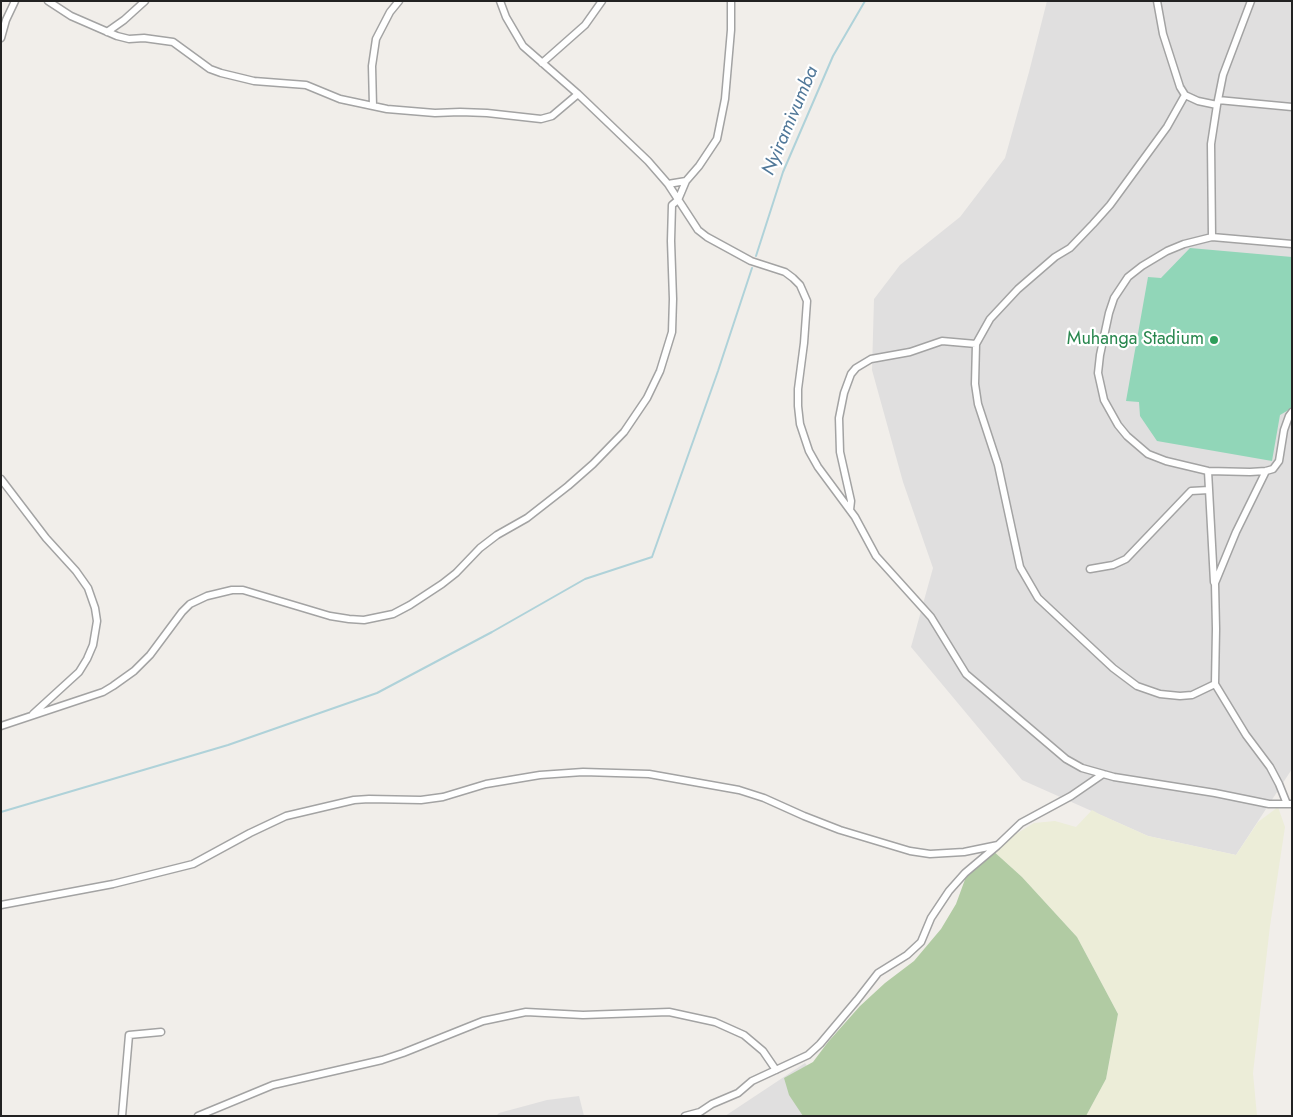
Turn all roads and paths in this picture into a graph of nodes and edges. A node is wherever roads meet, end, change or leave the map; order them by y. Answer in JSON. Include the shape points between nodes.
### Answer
{"nodes":[{"id":1,"x":15,"y":1,"type":"edge"},
{"id":2,"x":48,"y":1,"type":"edge"},
{"id":3,"x":145,"y":1,"type":"edge"},
{"id":4,"x":399,"y":1,"type":"edge"},
{"id":5,"x":500,"y":1,"type":"edge"},
{"id":6,"x":602,"y":1,"type":"edge"},
{"id":7,"x":732,"y":1,"type":"edge"},
{"id":8,"x":1157,"y":1,"type":"edge"},
{"id":9,"x":1251,"y":1,"type":"edge"},
{"id":10,"x":107,"y":32,"type":"junction"},
{"id":11,"x":1,"y":38,"type":"edge"},
{"id":12,"x":542,"y":63,"type":"junction"},
{"id":13,"x":578,"y":94,"type":"junction"},
{"id":14,"x":1185,"y":95,"type":"junction"},
{"id":15,"x":1217,"y":102,"type":"junction"},
{"id":16,"x":373,"y":106,"type":"junction"},
{"id":17,"x":1292,"y":107,"type":"edge"},
{"id":18,"x":686,"y":180,"type":"junction"},
{"id":19,"x":668,"y":184,"type":"junction"},
{"id":20,"x":678,"y":200,"type":"junction"},
{"id":21,"x":1212,"y":238,"type":"junction"},
{"id":22,"x":1292,"y":244,"type":"edge"},
{"id":23,"x":976,"y":344,"type":"junction"},
{"id":24,"x":1292,"y":412,"type":"edge"},
{"id":25,"x":1208,"y":471,"type":"junction"},
{"id":26,"x":1266,"y":471,"type":"junction"},
{"id":27,"x":1,"y":479,"type":"edge"},
{"id":28,"x":1209,"y":490,"type":"junction"},
{"id":29,"x":850,"y":510,"type":"junction"},
{"id":30,"x":1090,"y":569,"type":"dead end"},
{"id":31,"x":1215,"y":583,"type":"junction"},
{"id":32,"x":1215,"y":684,"type":"junction"},
{"id":33,"x":30,"y":716,"type":"junction"},
{"id":34,"x":1,"y":726,"type":"edge"},
{"id":35,"x":1103,"y":774,"type":"junction"},
{"id":36,"x":1289,"y":804,"type":"edge"},
{"id":37,"x":998,"y":845,"type":"junction"},
{"id":38,"x":1,"y":904,"type":"edge"},
{"id":39,"x":161,"y":1032,"type":"dead end"},
{"id":40,"x":776,"y":1070,"type":"junction"},
{"id":41,"x":122,"y":1116,"type":"edge"},
{"id":42,"x":198,"y":1116,"type":"edge"},
{"id":43,"x":685,"y":1116,"type":"edge"}],
"edges":[{"from":1,"to":11,"type":"street"},
{"from":2,"to":10,"type":"street","via":[[71,16]]},
{"from":3,"to":10,"type":"street"},
{"from":4,"to":16,"type":"street","via":[[376,39],[372,66]]},
{"from":5,"to":12,"type":"street","via":[[518,39]]},
{"from":6,"to":12,"type":"street","via":[[585,25]]},
{"from":7,"to":18,"type":"street","via":[[725,99],[717,139]]},
{"from":8,"to":14,"type":"street","via":[[1168,53]]},
{"from":9,"to":15,"type":"street","via":[[1223,75]]},
{"from":10,"to":16,"type":"street","via":[[129,38],[173,42],[210,69],[221,73],[254,81],[306,85],[340,99]]},
{"from":12,"to":13,"type":"street"},
{"from":13,"to":16,"type":"street","via":[[552,116],[541,119],[418,112]]},
{"from":13,"to":19,"type":"street"},
{"from":14,"to":15,"type":"street","via":[[1198,101]]},
{"from":14,"to":23,"type":"street","via":[[1167,127],[1104,212],[1081,238],[996,311]]},
{"from":15,"to":17,"type":"street"},
{"from":15,"to":21,"type":"street","via":[[1211,144]]},
{"from":18,"to":19,"type":"street"},
{"from":18,"to":20,"type":"street"},
{"from":19,"to":20,"type":"street"},
{"from":20,"to":29,"type":"street","via":[[692,222],[707,237],[751,261],[784,272],[804,291],[807,301],[798,395],[800,424],[813,460]]},
{"from":20,"to":33,"type":"street","via":[[672,205],[672,332],[660,371],[647,398],[624,432],[568,486],[527,518],[480,548],[442,584],[393,614],[364,620],[349,619],[243,590],[218,593],[190,604],[150,655],[114,686]]},
{"from":21,"to":22,"type":"street"},
{"from":21,"to":25,"type":"street","via":[[1167,251],[1128,277],[1114,298],[1109,313],[1098,373],[1104,400],[1118,425],[1135,444],[1148,454],[1166,461]]},
{"from":23,"to":29,"type":"street","via":[[942,341],[910,352],[871,359],[851,374],[839,418],[840,452],[851,501]]},
{"from":23,"to":32,"type":"street","via":[[978,404],[998,465],[1018,562],[1033,592],[1131,683],[1160,694],[1180,696],[1192,695]]},
{"from":24,"to":26,"type":"street","via":[[1284,430],[1279,461]]},
{"from":25,"to":26,"type":"street"},
{"from":25,"to":28,"type":"street"},
{"from":26,"to":31,"type":"street"},
{"from":27,"to":33,"type":"street","via":[[46,538],[76,570],[88,588],[97,622],[93,645],[79,672]]},
{"from":28,"to":30,"type":"street","via":[[1191,490],[1126,559]]},
{"from":28,"to":31,"type":"street"},
{"from":29,"to":35,"type":"street","via":[[876,556],[925,609],[966,674],[1066,759]]},
{"from":31,"to":32,"type":"street"},
{"from":32,"to":36,"type":"street","via":[[1270,767]]},
{"from":33,"to":34,"type":"street"},
{"from":35,"to":36,"type":"street","via":[[1269,804]]},
{"from":35,"to":37,"type":"street","via":[[1021,823]]},
{"from":37,"to":38,"type":"street","via":[[964,852],[930,854],[910,851],[840,830],[739,790],[649,774],[561,773],[502,780],[422,800],[369,798],[338,803],[280,818],[193,864],[113,884]]},
{"from":37,"to":40,"type":"street","via":[[949,891],[931,918],[921,942],[878,973],[808,1055]]},
{"from":39,"to":41,"type":"street","via":[[129,1035]]},
{"from":40,"to":42,"type":"street","via":[[763,1050],[744,1035],[715,1022],[669,1012],[583,1015],[526,1012],[483,1021],[382,1060],[273,1085]]},
{"from":40,"to":43,"type":"street","via":[[752,1081],[738,1093]]}]}
